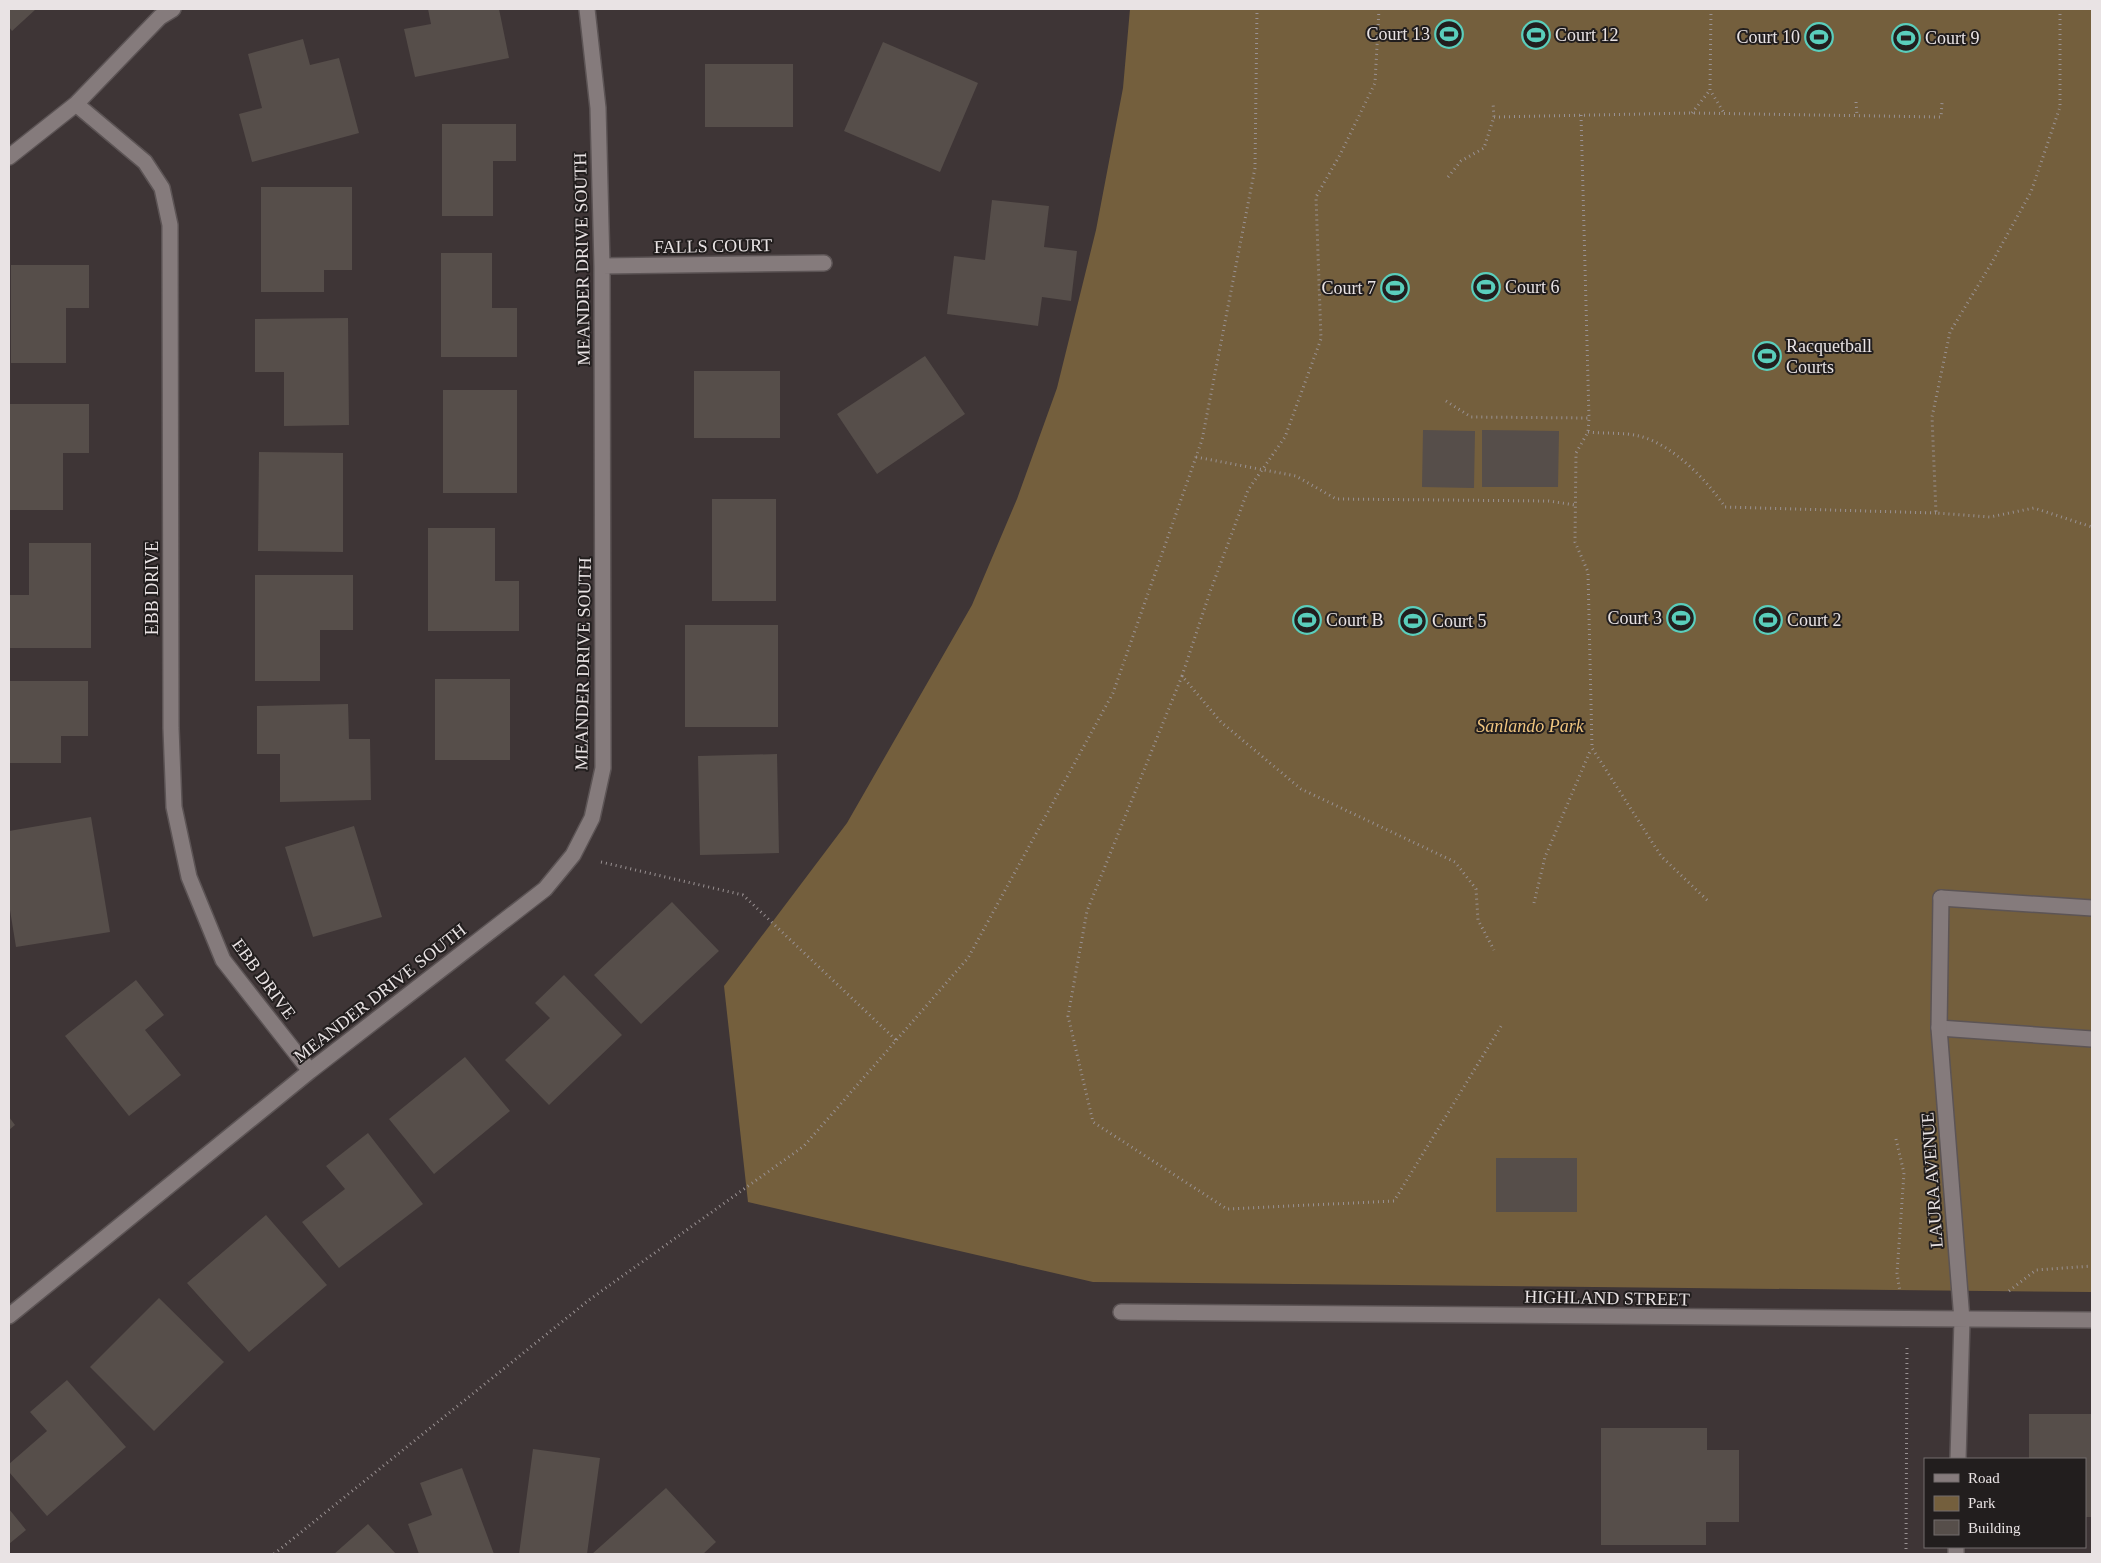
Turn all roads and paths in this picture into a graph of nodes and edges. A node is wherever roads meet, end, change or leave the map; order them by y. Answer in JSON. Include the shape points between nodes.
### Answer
{"nodes":[{"id":1,"x":173,"y":9,"type":"edge"},
{"id":2,"x":586,"y":9,"type":"edge"},
{"id":3,"x":1257,"y":9,"type":"edge"},
{"id":4,"x":1379,"y":9,"type":"edge"},
{"id":5,"x":1711,"y":9,"type":"edge"},
{"id":6,"x":2060,"y":9,"type":"edge"},
{"id":7,"x":1710,"y":90,"type":"junction"},
{"id":8,"x":1856,"y":102,"type":"dead end"},
{"id":9,"x":1493,"y":103,"type":"dead end"},
{"id":10,"x":1942,"y":103,"type":"dead end"},
{"id":11,"x":76,"y":104,"type":"junction"},
{"id":12,"x":1692,"y":113,"type":"junction"},
{"id":13,"x":1724,"y":113,"type":"junction"},
{"id":14,"x":1581,"y":115,"type":"junction"},
{"id":15,"x":1857,"y":115,"type":"junction"},
{"id":16,"x":1494,"y":117,"type":"junction"},
{"id":17,"x":9,"y":157,"type":"edge"},
{"id":18,"x":1448,"y":176,"type":"dead end"},
{"id":19,"x":824,"y":263,"type":"dead end"},
{"id":20,"x":602,"y":266,"type":"junction"},
{"id":21,"x":1446,"y":401,"type":"dead end"},
{"id":22,"x":1589,"y":418,"type":"junction"},
{"id":23,"x":1588,"y":432,"type":"junction"},
{"id":24,"x":1196,"y":457,"type":"junction"},
{"id":25,"x":1262,"y":471,"type":"junction"},
{"id":26,"x":1575,"y":505,"type":"junction"},
{"id":27,"x":1936,"y":513,"type":"junction"},
{"id":28,"x":2092,"y":527,"type":"edge"},
{"id":29,"x":1182,"y":676,"type":"junction"},
{"id":30,"x":1592,"y":748,"type":"junction"},
{"id":31,"x":573,"y":855,"type":"junction"},
{"id":32,"x":1708,"y":901,"type":"dead end"},
{"id":33,"x":1534,"y":904,"type":"dead end"},
{"id":34,"x":2092,"y":908,"type":"edge"},
{"id":35,"x":1494,"y":950,"type":"dead end"},
{"id":36,"x":1503,"y":1023,"type":"dead end"},
{"id":37,"x":1940,"y":1028,"type":"junction"},
{"id":38,"x":2092,"y":1039,"type":"edge"},
{"id":39,"x":896,"y":1040,"type":"junction"},
{"id":40,"x":310,"y":1071,"type":"junction"},
{"id":41,"x":1896,"y":1139,"type":"dead end"},
{"id":42,"x":2092,"y":1266,"type":"edge"},
{"id":43,"x":2005,"y":1295,"type":"dead end"},
{"id":44,"x":1121,"y":1312,"type":"dead end"},
{"id":45,"x":9,"y":1316,"type":"edge"},
{"id":46,"x":1905,"y":1320,"type":"junction"},
{"id":47,"x":1962,"y":1320,"type":"junction"},
{"id":48,"x":2092,"y":1320,"type":"edge"},
{"id":49,"x":1958,"y":1458,"type":"edge"},
{"id":50,"x":274,"y":1554,"type":"edge"},
{"id":51,"x":1906,"y":1554,"type":"edge"}],
"edges":[{"from":1,"to":11,"type":"street","via":[[160,17]]},
{"from":2,"to":20,"type":"street","name":"MEANDER DRIVE SOUTH","via":[[598,108]]},
{"from":3,"to":24,"type":"path","via":[[1255,168]]},
{"from":4,"to":25,"type":"path","via":[[1376,83],[1316,197],[1321,339],[1285,437]]},
{"from":5,"to":7,"type":"path"},
{"from":6,"to":27,"type":"path","via":[[2060,107],[2031,192],[1950,332],[1932,417]]},
{"from":7,"to":12,"type":"path"},
{"from":7,"to":13,"type":"path"},
{"from":8,"to":15,"type":"path"},
{"from":9,"to":16,"type":"path"},
{"from":10,"to":15,"type":"path","via":[[1941,117]]},
{"from":11,"to":17,"type":"street"},
{"from":11,"to":40,"type":"street","name":"EBB DRIVE","via":[[144,162],[162,188],[170,225],[171,728],[174,807],[188,877],[223,960]]},
{"from":12,"to":13,"type":"path"},
{"from":12,"to":14,"type":"path"},
{"from":13,"to":15,"type":"path"},
{"from":14,"to":16,"type":"path"},
{"from":14,"to":22,"type":"path"},
{"from":16,"to":18,"type":"path","via":[[1484,148],[1461,161]]},
{"from":19,"to":20,"type":"street","name":"FALLS COURT"},
{"from":20,"to":31,"type":"street","name":"MEANDER DRIVE SOUTH","via":[[603,768],[592,818]]},
{"from":21,"to":22,"type":"path","via":[[1471,417]]},
{"from":22,"to":23,"type":"path"},
{"from":23,"to":26,"type":"path","via":[[1576,453]]},
{"from":23,"to":27,"type":"path","via":[[1640,436],[1671,450],[1713,489],[1725,507]]},
{"from":24,"to":25,"type":"path"},
{"from":24,"to":39,"type":"path","via":[[1113,693],[968,958]]},
{"from":25,"to":26,"type":"path","via":[[1296,476],[1336,499],[1549,501]]},
{"from":25,"to":29,"type":"path","via":[[1248,490]]},
{"from":26,"to":30,"type":"path","via":[[1575,542],[1588,572]]},
{"from":27,"to":28,"type":"path","via":[[1990,517],[2034,508]]},
{"from":29,"to":35,"type":"path","via":[[1221,722],[1301,789],[1455,862],[1476,889],[1478,920]]},
{"from":29,"to":36,"type":"path","via":[[1087,911],[1068,1016],[1093,1122],[1227,1209],[1394,1201]]},
{"from":30,"to":32,"type":"path","via":[[1661,856]]},
{"from":30,"to":33,"type":"path","via":[[1546,857]]},
{"from":31,"to":39,"type":"path","via":[[743,895]]},
{"from":31,"to":40,"type":"street","name":"MEANDER DRIVE SOUTH","via":[[544,889]]},
{"from":34,"to":37,"type":"street","name":"LAURA AVENUE","via":[[1941,898]]},
{"from":37,"to":38,"type":"street"},
{"from":37,"to":47,"type":"street","name":"LAURA AVENUE"},
{"from":39,"to":50,"type":"path","via":[[804,1146],[589,1300]]},
{"from":40,"to":45,"type":"street","name":"MEANDER DRIVE SOUTH"},
{"from":41,"to":46,"type":"path","via":[[1904,1173],[1896,1274]]},
{"from":42,"to":43,"type":"path","via":[[2036,1270]]},
{"from":44,"to":46,"type":"street","name":"HIGHLAND STREET"},
{"from":46,"to":47,"type":"street","name":"HIGHLAND STREET"},
{"from":46,"to":51,"type":"path"},
{"from":47,"to":48,"type":"street","name":"HIGHLAND STREET"},
{"from":47,"to":49,"type":"street","name":"LAURA AVENUE"}]}
